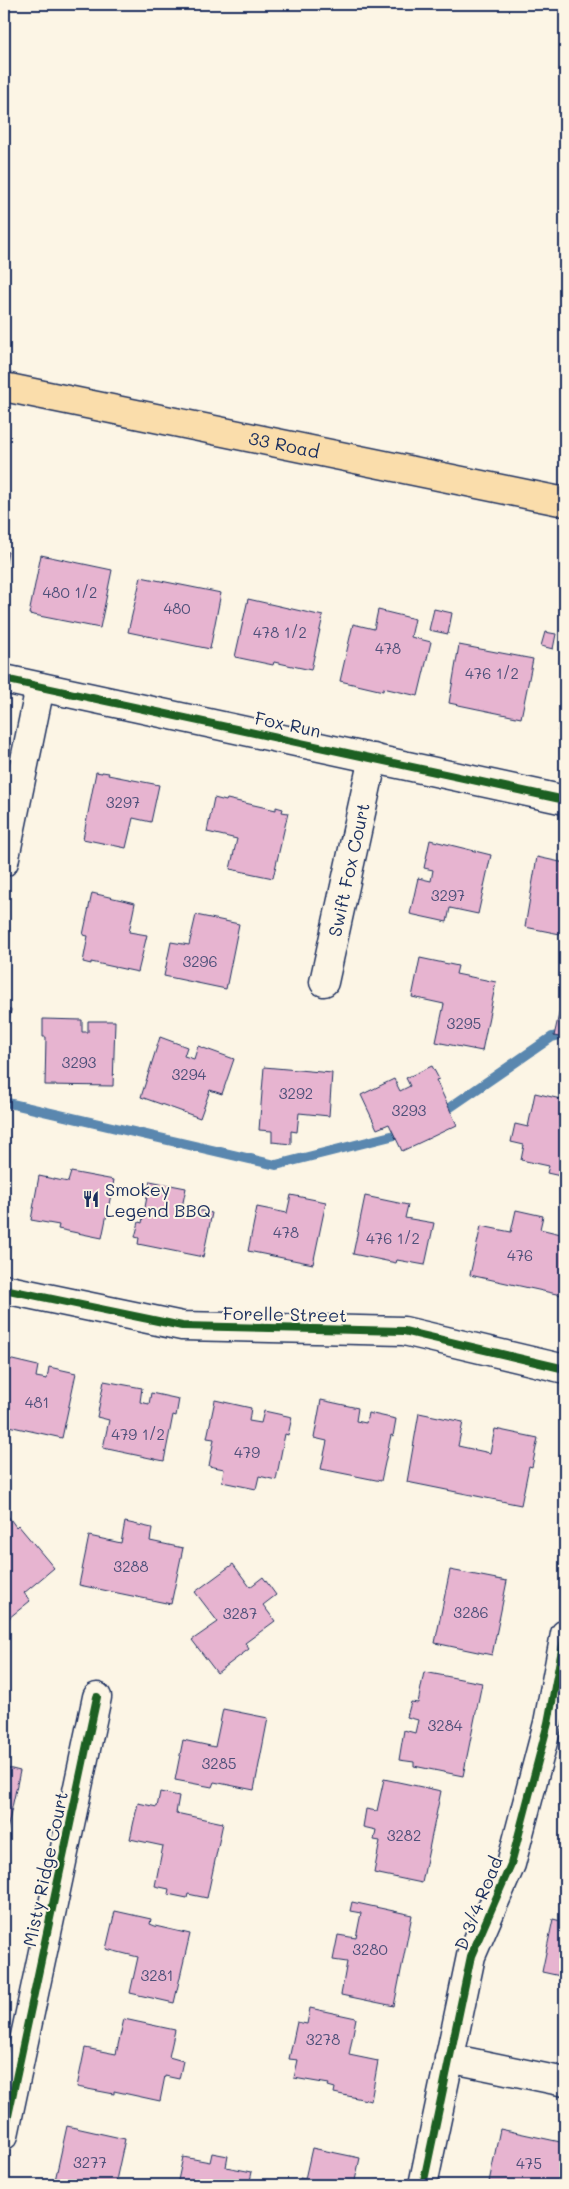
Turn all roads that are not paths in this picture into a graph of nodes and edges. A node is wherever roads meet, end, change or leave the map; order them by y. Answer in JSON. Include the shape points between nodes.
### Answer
{"nodes":[{"id":1,"x":4,"y":387,"type":"edge"},
{"id":2,"x":565,"y":502,"type":"edge"},
{"id":3,"x":4,"y":679,"type":"edge"},
{"id":4,"x":40,"y":687,"type":"junction"},
{"id":5,"x":372,"y":758,"type":"junction"},
{"id":6,"x":565,"y":800,"type":"edge"},
{"id":7,"x":4,"y":862,"type":"edge"},
{"id":8,"x":324,"y":982,"type":"dead end"},
{"id":9,"x":4,"y":1289,"type":"edge"},
{"id":10,"x":565,"y":1369,"type":"edge"},
{"id":11,"x":565,"y":1634,"type":"edge"},
{"id":12,"x":98,"y":1697,"type":"dead end"},
{"id":13,"x":556,"y":1724,"type":"edge"},
{"id":14,"x":449,"y":2058,"type":"junction"},
{"id":15,"x":565,"y":2082,"type":"edge"},
{"id":16,"x":4,"y":2135,"type":"edge"},
{"id":17,"x":423,"y":2185,"type":"edge"}],
"edges":[{"from":1,"to":2,"type":"main road","name":"33 Road"},
{"from":3,"to":4,"type":"street","name":"Fox Run"},
{"from":4,"to":5,"type":"street","name":"Fox Run"},
{"from":4,"to":7,"type":"street"},
{"from":5,"to":6,"type":"street","name":"Fox Run"},
{"from":5,"to":8,"type":"street","name":"Swift Fox Court"},
{"from":9,"to":10,"type":"street","name":"Forelle Street","via":[[182,1326],[404,1331]]},
{"from":11,"to":13,"type":"street","name":"D 3/4 Road"},
{"from":12,"to":16,"type":"street","name":"Misty Ridge Court"},
{"from":13,"to":14,"type":"street","name":"D 3/4 Road","via":[[511,1864],[471,1956]]},
{"from":14,"to":15,"type":"street"},
{"from":14,"to":17,"type":"street","name":"D 3/4 Road"}]}
